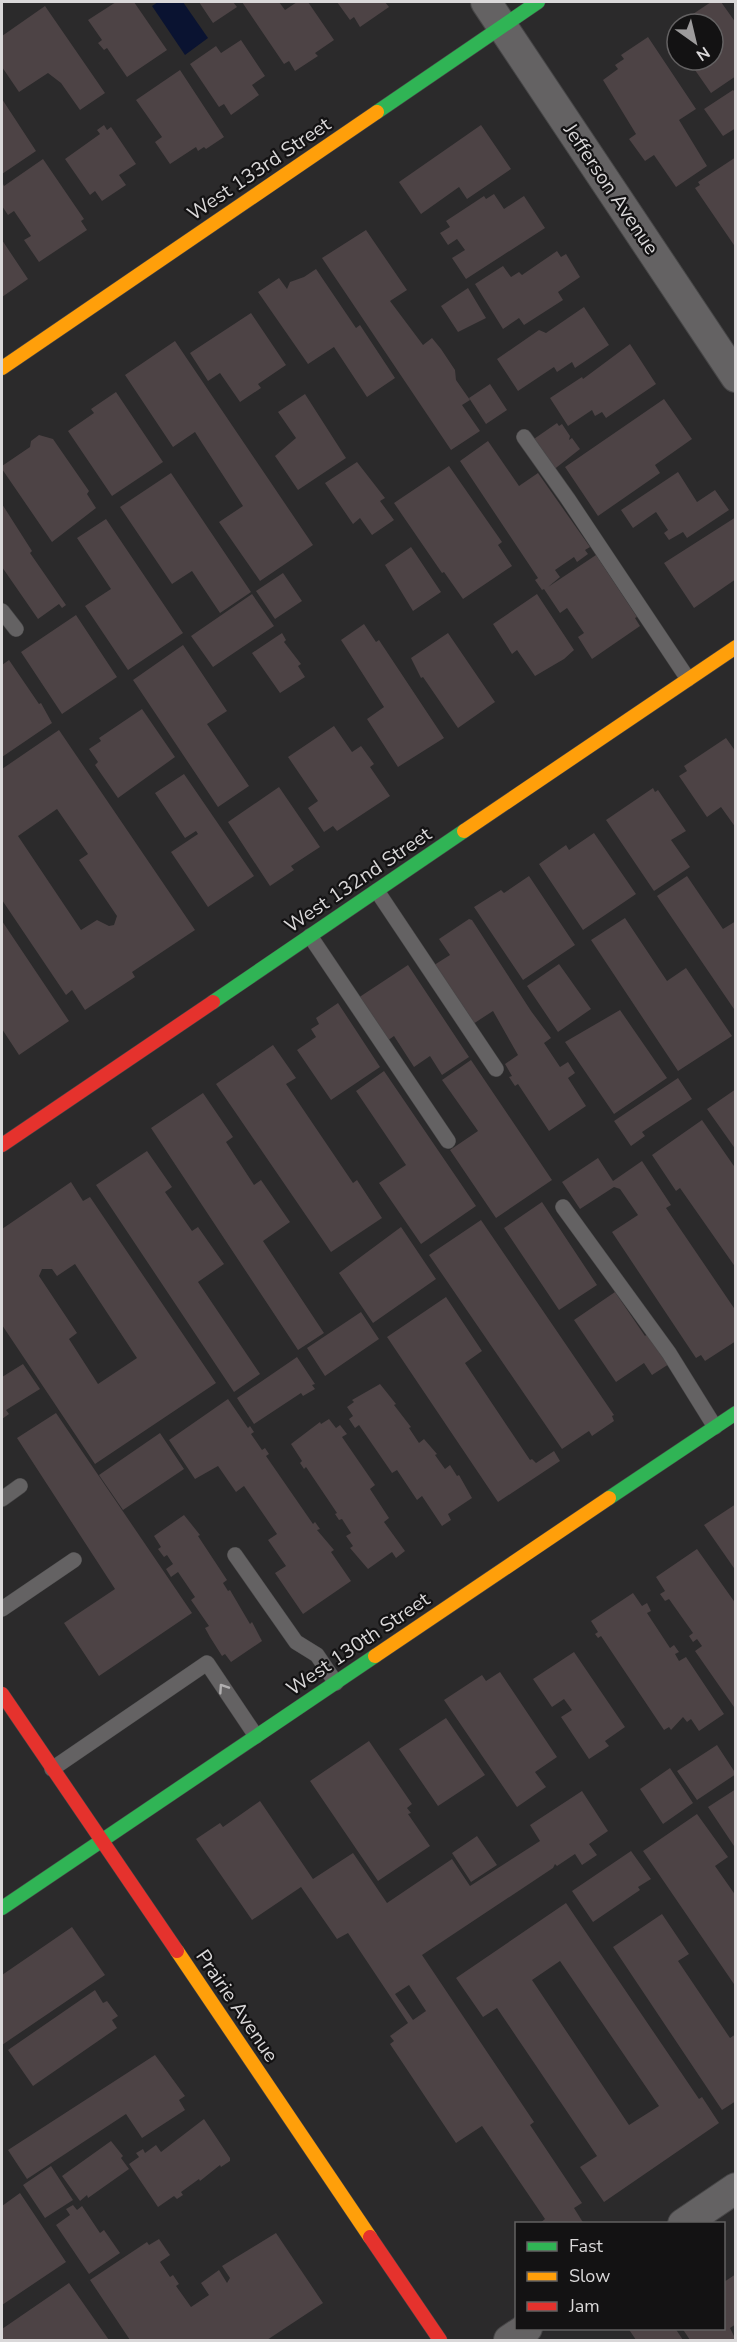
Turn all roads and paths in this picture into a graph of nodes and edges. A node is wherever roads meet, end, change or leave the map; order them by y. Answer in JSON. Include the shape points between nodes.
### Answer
{"nodes":[{"id":1,"x":486,"y":2,"type":"edge"},
{"id":2,"x":538,"y":2,"type":"edge"},
{"id":3,"x":502,"y":26,"type":"junction"},
{"id":4,"x":2,"y":368,"type":"edge"},
{"id":5,"x":735,"y":377,"type":"edge"},
{"id":6,"x":524,"y":437,"type":"dead end"},
{"id":7,"x":2,"y":611,"type":"edge"},
{"id":8,"x":16,"y":629,"type":"dead end"},
{"id":9,"x":735,"y":647,"type":"edge"},
{"id":10,"x":688,"y":679,"type":"junction"},
{"id":11,"x":377,"y":891,"type":"junction"},
{"id":12,"x":310,"y":936,"type":"junction"},
{"id":13,"x":496,"y":1069,"type":"dead end"},
{"id":14,"x":448,"y":1141,"type":"dead end"},
{"id":15,"x":2,"y":1145,"type":"edge"},
{"id":16,"x":563,"y":1207,"type":"dead end"},
{"id":17,"x":735,"y":1413,"type":"edge"},
{"id":18,"x":715,"y":1427,"type":"junction"},
{"id":19,"x":20,"y":1486,"type":"dead end"},
{"id":20,"x":2,"y":1499,"type":"edge"},
{"id":21,"x":235,"y":1555,"type":"dead end"},
{"id":22,"x":74,"y":1560,"type":"dead end"},
{"id":23,"x":2,"y":1609,"type":"edge"},
{"id":24,"x":336,"y":1683,"type":"junction"},
{"id":25,"x":2,"y":1694,"type":"edge"},
{"id":26,"x":256,"y":1736,"type":"junction"},
{"id":27,"x":52,"y":1769,"type":"junction"},
{"id":28,"x":101,"y":1841,"type":"junction"},
{"id":29,"x":2,"y":1908,"type":"edge"},
{"id":30,"x":735,"y":2188,"type":"edge"},
{"id":31,"x":684,"y":2222,"type":"edge"},
{"id":32,"x":524,"y":2330,"type":"edge"},
{"id":33,"x":440,"y":2340,"type":"edge"},
{"id":34,"x":509,"y":2340,"type":"edge"}],
"edges":[{"from":1,"to":3,"type":"street","name":"Jefferson Avenue"},
{"from":2,"to":3,"type":"street","name":"West 133rd Street"},
{"from":3,"to":4,"type":"street","name":"West 133rd Street"},
{"from":3,"to":5,"type":"street","name":"Jefferson Avenue"},
{"from":6,"to":10,"type":"lane"},
{"from":7,"to":8,"type":"lane"},
{"from":9,"to":10,"type":"street","name":"West 132nd Street"},
{"from":10,"to":11,"type":"street","name":"West 132nd Street"},
{"from":11,"to":12,"type":"street","name":"West 132nd Street"},
{"from":11,"to":13,"type":"lane"},
{"from":12,"to":14,"type":"lane"},
{"from":12,"to":15,"type":"street","name":"West 132nd Street"},
{"from":16,"to":18,"type":"lane","via":[[669,1353]]},
{"from":17,"to":18,"type":"street","name":"West 130th Street"},
{"from":18,"to":24,"type":"street","name":"West 130th Street"},
{"from":19,"to":20,"type":"lane"},
{"from":21,"to":24,"type":"lane","via":[[296,1642],[317,1655]]},
{"from":22,"to":23,"type":"lane"},
{"from":24,"to":26,"type":"street","name":"West 130th Street"},
{"from":25,"to":27,"type":"street","name":"Prairie Avenue"},
{"from":26,"to":27,"type":"lane","one_way":true,"via":[[207,1663]]},
{"from":26,"to":28,"type":"street","name":"West 130th Street"},
{"from":27,"to":28,"type":"street","name":"Prairie Avenue"},
{"from":28,"to":29,"type":"street","name":"West 130th Street"},
{"from":28,"to":33,"type":"street","name":"Prairie Avenue"},
{"from":30,"to":31,"type":"street"},
{"from":32,"to":34,"type":"street"}]}
